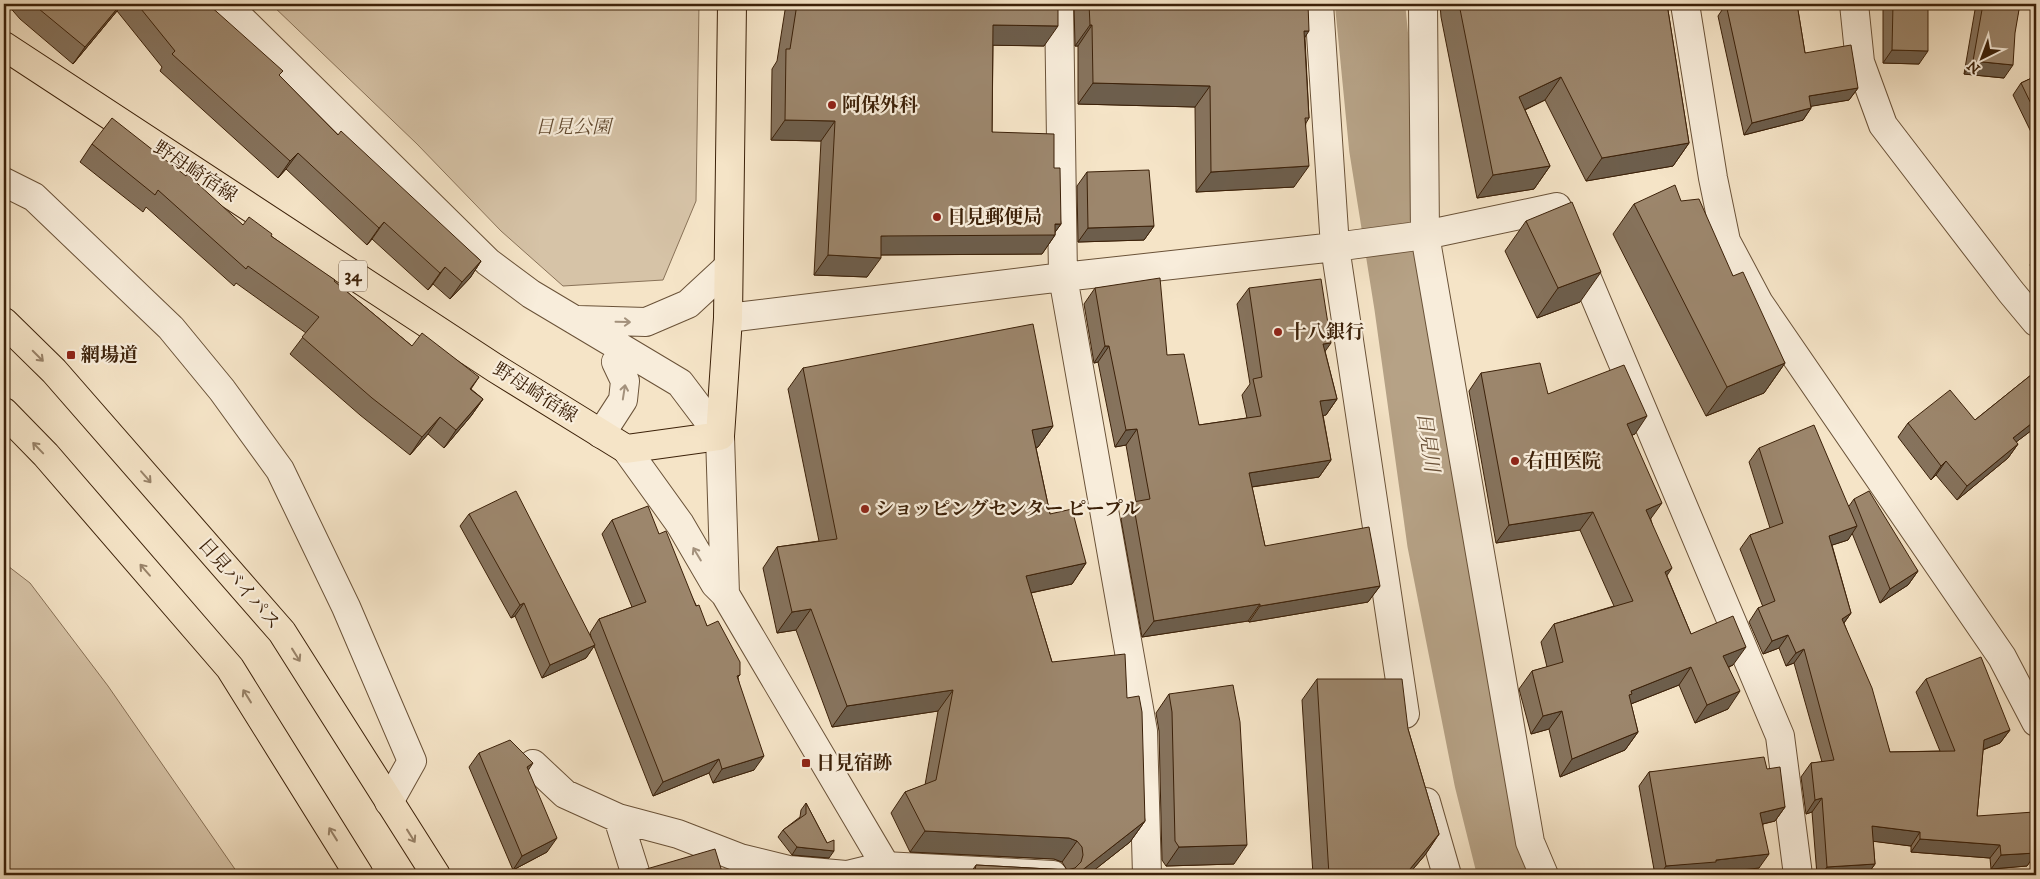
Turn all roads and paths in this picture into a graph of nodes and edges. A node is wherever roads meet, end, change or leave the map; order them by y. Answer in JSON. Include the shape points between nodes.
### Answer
{"nodes":[{"id":1,"x":226,"y":4,"type":"edge"},
{"id":2,"x":732,"y":4,"type":"edge"},
{"id":3,"x":1059,"y":4,"type":"edge"},
{"id":4,"x":1318,"y":4,"type":"edge"},
{"id":5,"x":1423,"y":4,"type":"edge"},
{"id":6,"x":1685,"y":4,"type":"edge"},
{"id":7,"x":1854,"y":4,"type":"edge"},
{"id":8,"x":4,"y":46,"type":"edge"},
{"id":9,"x":4,"y":182,"type":"edge"},
{"id":10,"x":1425,"y":235,"type":"junction"},
{"id":11,"x":1335,"y":247,"type":"junction"},
{"id":12,"x":728,"y":267,"type":"junction"},
{"id":13,"x":1063,"y":277,"type":"junction"},
{"id":14,"x":728,"y":318,"type":"junction"},
{"id":15,"x":574,"y":320,"type":"junction"},
{"id":16,"x":4,"y":322,"type":"edge"},
{"id":17,"x":2036,"y":322,"type":"edge"},
{"id":18,"x":626,"y":351,"type":"junction"},
{"id":19,"x":4,"y":412,"type":"edge"},
{"id":20,"x":601,"y":434,"type":"junction"},
{"id":21,"x":720,"y":436,"type":"junction"},
{"id":22,"x":626,"y":449,"type":"junction"},
{"id":23,"x":725,"y":594,"type":"junction"},
{"id":24,"x":2036,"y":722,"type":"edge"},
{"id":25,"x":1408,"y":738,"type":"edge"},
{"id":26,"x":533,"y":764,"type":"edge"},
{"id":27,"x":1418,"y":775,"type":"edge"},
{"id":28,"x":389,"y":802,"type":"junction"},
{"id":29,"x":618,"y":818,"type":"junction"},
{"id":30,"x":887,"y":871,"type":"edge"},
{"id":31,"x":359,"y":875,"type":"edge"},
{"id":32,"x":436,"y":875,"type":"edge"},
{"id":33,"x":636,"y":875,"type":"edge"},
{"id":34,"x":846,"y":875,"type":"edge"},
{"id":35,"x":1053,"y":875,"type":"edge"},
{"id":36,"x":1147,"y":875,"type":"edge"},
{"id":37,"x":1447,"y":875,"type":"edge"},
{"id":38,"x":1544,"y":875,"type":"edge"},
{"id":39,"x":1798,"y":875,"type":"edge"}],
"edges":[{"from":1,"to":15,"type":"street","via":[[488,262]]},
{"from":2,"to":12,"type":"main road"},
{"from":3,"to":13,"type":"street"},
{"from":4,"to":11,"type":"street"},
{"from":5,"to":10,"type":"street"},
{"from":6,"to":24,"type":"street","via":[[1726,241],[1759,303],[2002,657]]},
{"from":7,"to":17,"type":"street","via":[[1860,62],[1883,125]]},
{"from":8,"to":20,"type":"main road","name":"野母崎宿線","number":"34"},
{"from":9,"to":28,"type":"street","via":[[34,197],[171,328],[222,390],[280,470],[346,607],[412,761]]},
{"from":10,"to":11,"type":"street"},
{"from":10,"to":38,"type":"street","via":[[1530,842]]},
{"from":10,"to":39,"type":"street","via":[[1557,207],[1780,736]]},
{"from":11,"to":13,"type":"street"},
{"from":11,"to":25,"type":"street"},
{"from":12,"to":14,"type":"main road"},
{"from":15,"to":12,"type":"street","one_way":true,"via":[[646,322],[688,304]]},
{"from":13,"to":14,"type":"street"},
{"from":13,"to":36,"type":"street","via":[[1143,732]]},
{"from":14,"to":21,"type":"main road"},
{"from":15,"to":18,"type":"street"},
{"from":16,"to":28,"type":"main road","name":"日見バイパス","one_way":true,"via":[[54,371],[282,632]]},
{"from":20,"to":18,"type":"street","one_way":true,"via":[[623,400],[625,381],[616,362]]},
{"from":18,"to":21,"type":"street","via":[[680,383]]},
{"from":31,"to":19,"type":"main road","one_way":true,"via":[[230,668]]},
{"from":20,"to":22,"type":"main road","name":"野母崎宿線","number":"34"},
{"from":21,"to":22,"type":"main road"},
{"from":21,"to":23,"type":"street"},
{"from":23,"to":22,"type":"street","one_way":true,"via":[[715,584],[680,524]]},
{"from":23,"to":30,"type":"street"},
{"from":26,"to":29,"type":"street","via":[[564,794]]},
{"from":27,"to":37,"type":"street"},
{"from":28,"to":32,"type":"main road","name":"日見バイパス","one_way":true},
{"from":29,"to":33,"type":"street"},
{"from":29,"to":34,"type":"street","via":[[678,834],[740,858],[789,870]]},
{"from":30,"to":34,"type":"street"},
{"from":30,"to":35,"type":"street"}]}
